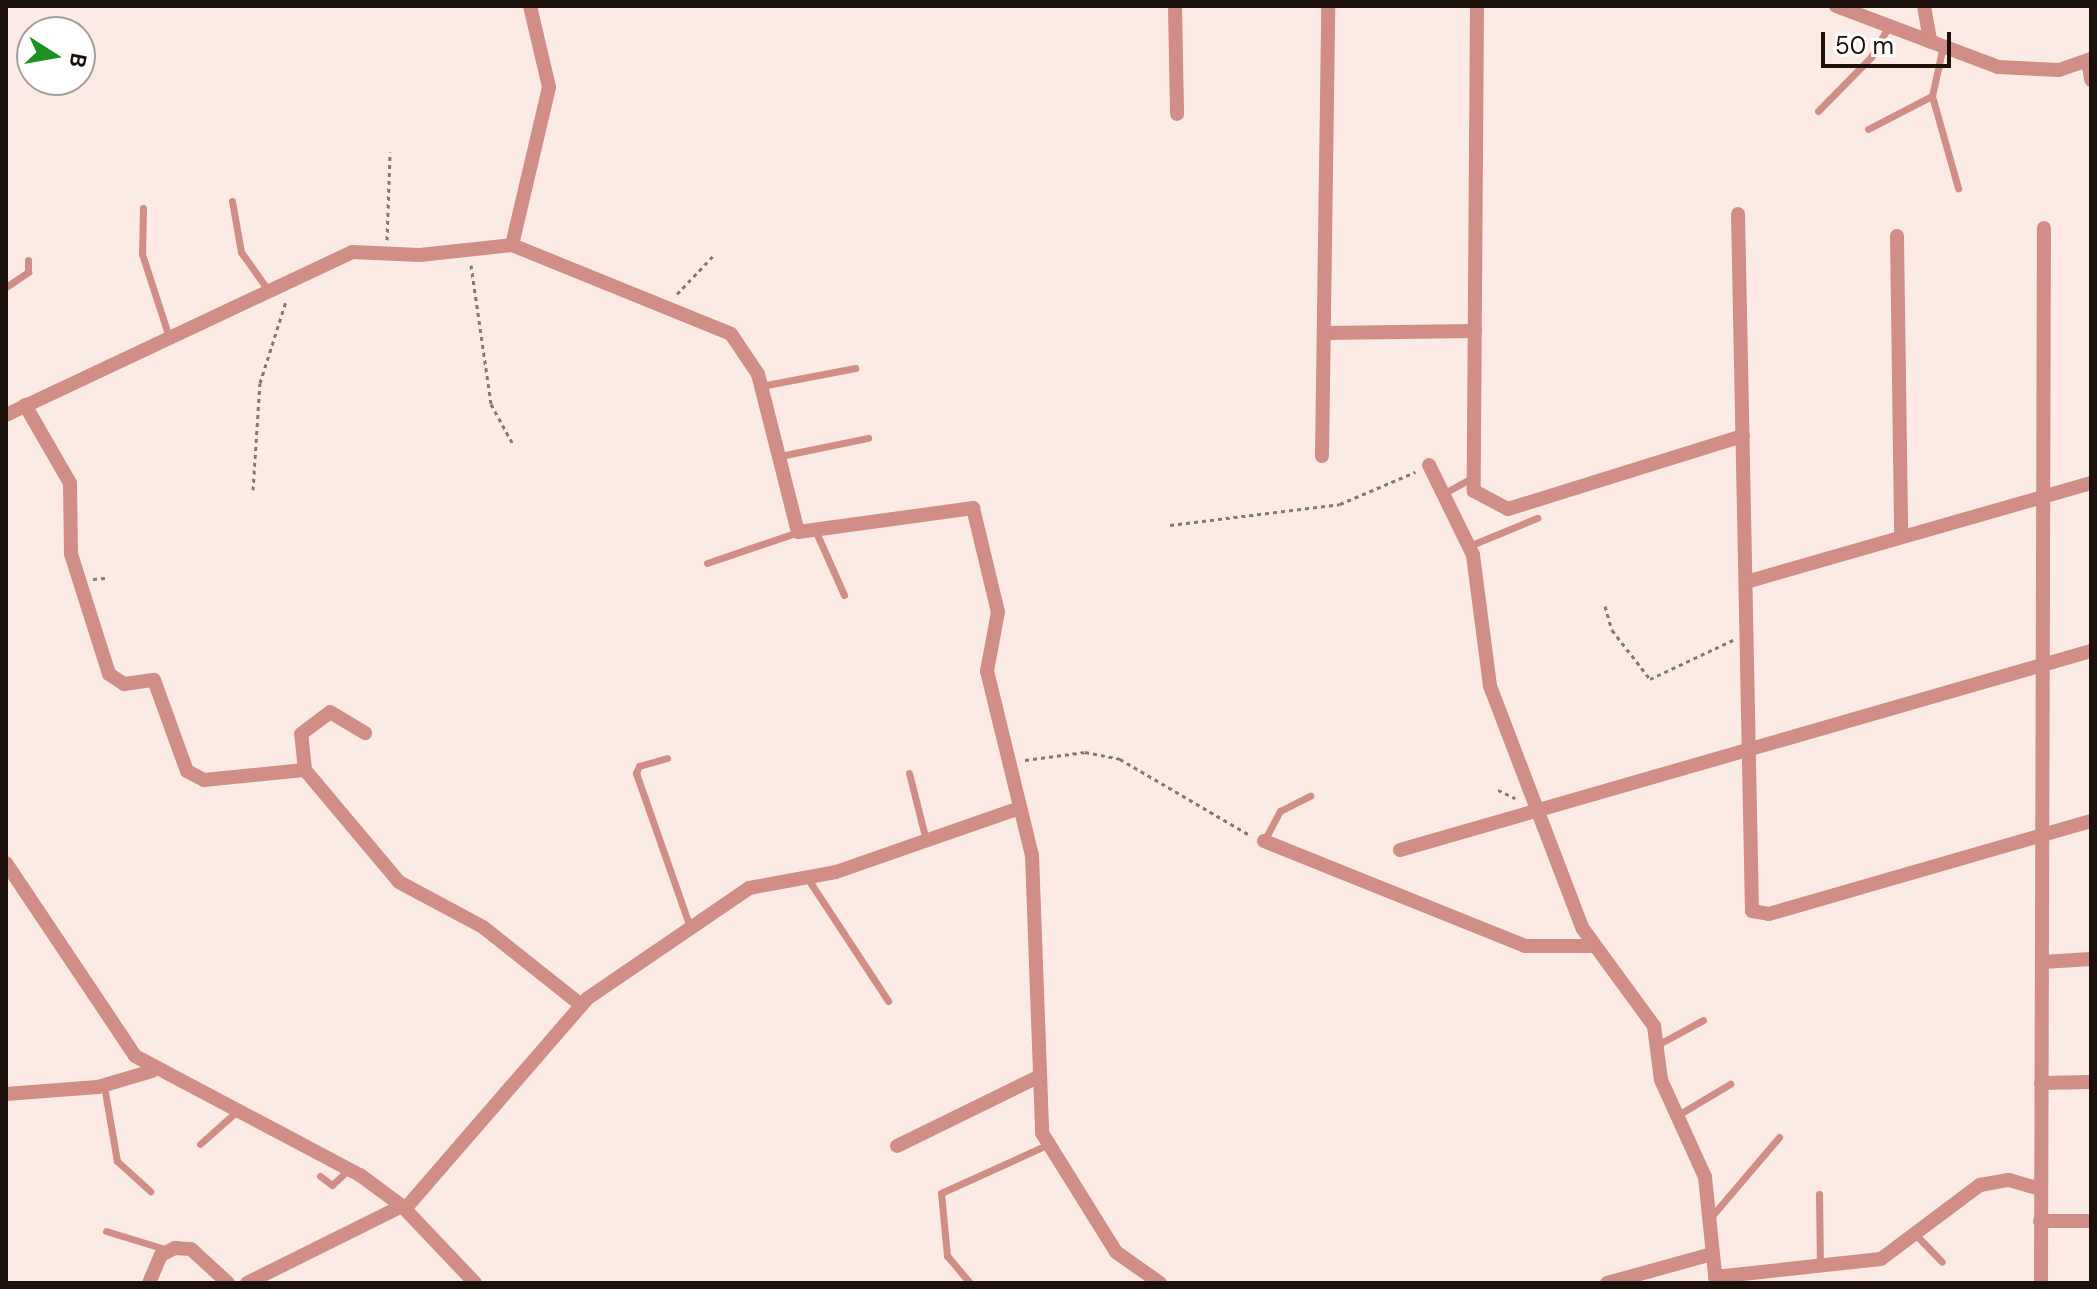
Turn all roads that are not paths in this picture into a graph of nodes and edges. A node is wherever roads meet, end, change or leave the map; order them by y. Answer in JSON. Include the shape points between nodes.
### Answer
{"nodes":[{"id":1,"x":530,"y":6,"type":"edge"},
{"id":2,"x":1175,"y":6,"type":"edge"},
{"id":3,"x":1328,"y":6,"type":"edge"},
{"id":4,"x":1477,"y":6,"type":"edge"},
{"id":5,"x":1836,"y":6,"type":"edge"},
{"id":6,"x":1924,"y":6,"type":"edge"},
{"id":7,"x":1889,"y":26,"type":"junction"},
{"id":8,"x":1936,"y":44,"type":"junction"},
{"id":9,"x":2090,"y":60,"type":"edge"},
{"id":10,"x":2091,"y":80,"type":"edge"},
{"id":11,"x":1932,"y":96,"type":"junction"},
{"id":12,"x":1818,"y":111,"type":"dead end"},
{"id":13,"x":1177,"y":114,"type":"dead end"},
{"id":14,"x":1868,"y":129,"type":"dead end"},
{"id":15,"x":1958,"y":188,"type":"dead end"},
{"id":16,"x":232,"y":201,"type":"dead end"},
{"id":17,"x":143,"y":208,"type":"dead end"},
{"id":18,"x":1738,"y":214,"type":"dead end"},
{"id":19,"x":2044,"y":228,"type":"dead end"},
{"id":20,"x":1897,"y":236,"type":"dead end"},
{"id":21,"x":512,"y":245,"type":"junction"},
{"id":22,"x":28,"y":260,"type":"dead end"},
{"id":23,"x":6,"y":287,"type":"edge"},
{"id":24,"x":268,"y":290,"type":"junction"},
{"id":25,"x":1475,"y":331,"type":"junction"},
{"id":26,"x":1324,"y":333,"type":"junction"},
{"id":27,"x":169,"y":337,"type":"junction"},
{"id":28,"x":855,"y":368,"type":"dead end"},
{"id":29,"x":761,"y":386,"type":"junction"},
{"id":30,"x":12,"y":408,"type":"edge"},
{"id":31,"x":1743,"y":436,"type":"junction"},
{"id":32,"x":868,"y":438,"type":"dead end"},
{"id":33,"x":777,"y":456,"type":"junction"},
{"id":34,"x":1322,"y":456,"type":"dead end"},
{"id":35,"x":1429,"y":465,"type":"road end"},
{"id":36,"x":1474,"y":477,"type":"junction"},
{"id":37,"x":2091,"y":483,"type":"edge"},
{"id":38,"x":2044,"y":492,"type":"junction"},
{"id":39,"x":1441,"y":495,"type":"junction"},
{"id":40,"x":1537,"y":518,"type":"dead end"},
{"id":41,"x":798,"y":532,"type":"junction"},
{"id":42,"x":816,"y":532,"type":"junction"},
{"id":43,"x":1901,"y":535,"type":"junction"},
{"id":44,"x":1469,"y":546,"type":"junction"},
{"id":45,"x":707,"y":563,"type":"dead end"},
{"id":46,"x":1746,"y":582,"type":"junction"},
{"id":47,"x":844,"y":595,"type":"dead end"},
{"id":48,"x":2091,"y":651,"type":"edge"},
{"id":49,"x":2044,"y":663,"type":"junction"},
{"id":50,"x":365,"y":733,"type":"dead end"},
{"id":51,"x":1750,"y":749,"type":"junction"},
{"id":52,"x":667,"y":758,"type":"dead end"},
{"id":53,"x":305,"y":770,"type":"junction"},
{"id":54,"x":909,"y":773,"type":"dead end"},
{"id":55,"x":1310,"y":796,"type":"dead end"},
{"id":56,"x":1020,"y":808,"type":"junction"},
{"id":57,"x":1537,"y":810,"type":"junction"},
{"id":58,"x":2091,"y":821,"type":"edge"},
{"id":59,"x":2044,"y":832,"type":"junction"},
{"id":60,"x":926,"y":841,"type":"junction"},
{"id":61,"x":1264,"y":841,"type":"joint"},
{"id":62,"x":1400,"y":850,"type":"dead end"},
{"id":63,"x":6,"y":863,"type":"edge"},
{"id":64,"x":807,"y":877,"type":"junction"},
{"id":65,"x":690,"y":927,"type":"junction"},
{"id":66,"x":1592,"y":946,"type":"junction"},
{"id":67,"x":2091,"y":959,"type":"edge"},
{"id":68,"x":2043,"y":962,"type":"junction"},
{"id":69,"x":888,"y":1001,"type":"dead end"},
{"id":70,"x":581,"y":1005,"type":"junction"},
{"id":71,"x":1703,"y":1020,"type":"dead end"},
{"id":72,"x":1659,"y":1044,"type":"junction"},
{"id":73,"x":152,"y":1071,"type":"junction"},
{"id":74,"x":1036,"y":1078,"type":"junction"},
{"id":75,"x":2091,"y":1082,"type":"edge"},
{"id":76,"x":2041,"y":1083,"type":"junction"},
{"id":77,"x":1730,"y":1084,"type":"dead end"},
{"id":78,"x":104,"y":1086,"type":"junction"},
{"id":79,"x":6,"y":1094,"type":"edge"},
{"id":80,"x":236,"y":1112,"type":"junction"},
{"id":81,"x":1678,"y":1115,"type":"junction"},
{"id":82,"x":1779,"y":1137,"type":"dead end"},
{"id":83,"x":200,"y":1144,"type":"dead end"},
{"id":84,"x":1047,"y":1145,"type":"junction"},
{"id":85,"x":897,"y":1146,"type":"dead end"},
{"id":86,"x":350,"y":1169,"type":"junction"},
{"id":87,"x":320,"y":1176,"type":"dead end"},
{"id":88,"x":2040,"y":1189,"type":"junction"},
{"id":89,"x":150,"y":1191,"type":"dead end"},
{"id":90,"x":1819,"y":1194,"type":"dead end"},
{"id":91,"x":404,"y":1208,"type":"junction"},
{"id":92,"x":1709,"y":1218,"type":"junction"},
{"id":93,"x":2040,"y":1221,"type":"junction"},
{"id":94,"x":2091,"y":1221,"type":"edge"},
{"id":95,"x":106,"y":1231,"type":"dead end"},
{"id":96,"x":1916,"y":1235,"type":"junction"},
{"id":97,"x":168,"y":1250,"type":"junction"},
{"id":98,"x":1712,"y":1254,"type":"junction"},
{"id":99,"x":1942,"y":1262,"type":"dead end"},
{"id":100,"x":1820,"y":1267,"type":"junction"},
{"id":101,"x":1715,"y":1280,"type":"edge"},
{"id":102,"x":149,"y":1283,"type":"edge"},
{"id":103,"x":228,"y":1283,"type":"edge"},
{"id":104,"x":247,"y":1283,"type":"edge"},
{"id":105,"x":475,"y":1283,"type":"edge"},
{"id":106,"x":970,"y":1283,"type":"edge"},
{"id":107,"x":1160,"y":1283,"type":"edge"},
{"id":108,"x":1607,"y":1283,"type":"edge"},
{"id":109,"x":2041,"y":1283,"type":"edge"}],
"edges":[{"from":1,"to":21,"type":"street","via":[[549,87]]},
{"from":2,"to":13,"type":"street"},
{"from":3,"to":26,"type":"street"},
{"from":4,"to":25,"type":"street"},
{"from":5,"to":7,"type":"street"},
{"from":6,"to":8,"type":"street"},
{"from":7,"to":8,"type":"street"},
{"from":7,"to":12,"type":"lane","via":[[1871,57]]},
{"from":8,"to":9,"type":"street","via":[[2030,72]]},
{"from":8,"to":11,"type":"lane"},
{"from":9,"to":10,"type":"street"},
{"from":11,"to":14,"type":"lane"},
{"from":11,"to":15,"type":"lane"},
{"from":16,"to":24,"type":"lane","via":[[241,252]]},
{"from":17,"to":27,"type":"lane","via":[[142,254]]},
{"from":18,"to":31,"type":"street"},
{"from":19,"to":38,"type":"street"},
{"from":20,"to":43,"type":"street"},
{"from":21,"to":24,"type":"street","via":[[352,252]]},
{"from":21,"to":29,"type":"street","via":[[548,254],[618,293],[666,305],[731,334]]},
{"from":22,"to":23,"type":"lane","via":[[28,272]]},
{"from":24,"to":27,"type":"street"},
{"from":25,"to":26,"type":"street"},
{"from":25,"to":36,"type":"street"},
{"from":26,"to":34,"type":"street"},
{"from":27,"to":30,"type":"street"},
{"from":28,"to":29,"type":"lane"},
{"from":29,"to":33,"type":"street"},
{"from":30,"to":53,"type":"street","via":[[70,483],[71,554],[109,674],[124,684],[154,680],[181,762],[194,777]]},
{"from":31,"to":36,"type":"street","via":[[1508,509],[1474,491]]},
{"from":31,"to":46,"type":"street"},
{"from":32,"to":33,"type":"lane"},
{"from":33,"to":41,"type":"street"},
{"from":35,"to":39,"type":"street"},
{"from":36,"to":39,"type":"lane"},
{"from":37,"to":38,"type":"street"},
{"from":38,"to":43,"type":"street"},
{"from":38,"to":49,"type":"street"},
{"from":39,"to":44,"type":"street"},
{"from":40,"to":44,"type":"lane"},
{"from":41,"to":42,"type":"street"},
{"from":41,"to":45,"type":"lane"},
{"from":42,"to":47,"type":"lane"},
{"from":42,"to":56,"type":"street","via":[[973,508],[998,612],[987,671]]},
{"from":43,"to":46,"type":"street"},
{"from":44,"to":57,"type":"street","via":[[1490,686]]},
{"from":46,"to":51,"type":"street"},
{"from":48,"to":49,"type":"street"},
{"from":49,"to":51,"type":"street"},
{"from":49,"to":59,"type":"street"},
{"from":50,"to":53,"type":"street","via":[[330,712],[301,734]]},
{"from":51,"to":57,"type":"street"},
{"from":51,"to":59,"type":"street","via":[[1752,911],[1769,914]]},
{"from":52,"to":65,"type":"lane","via":[[639,766],[636,773]]},
{"from":53,"to":70,"type":"street","via":[[399,882],[483,927]]},
{"from":54,"to":60,"type":"lane"},
{"from":55,"to":61,"type":"lane","via":[[1280,811]]},
{"from":56,"to":60,"type":"street"},
{"from":56,"to":74,"type":"street","via":[[1035,881]]},
{"from":57,"to":62,"type":"street"},
{"from":57,"to":66,"type":"street"},
{"from":58,"to":59,"type":"street"},
{"from":59,"to":68,"type":"street"},
{"from":60,"to":64,"type":"street"},
{"from":61,"to":66,"type":"street","via":[[1525,946]]},
{"from":63,"to":73,"type":"street","via":[[125,1042]]},
{"from":64,"to":65,"type":"street","via":[[749,888]]},
{"from":64,"to":69,"type":"lane"},
{"from":65,"to":70,"type":"street"},
{"from":66,"to":72,"type":"street","via":[[1647,1014]]},
{"from":67,"to":68,"type":"street"},
{"from":68,"to":76,"type":"street"},
{"from":70,"to":91,"type":"street","via":[[456,1159]]},
{"from":71,"to":72,"type":"lane"},
{"from":72,"to":81,"type":"street","via":[[1658,1070]]},
{"from":73,"to":78,"type":"street"},
{"from":73,"to":80,"type":"street"},
{"from":74,"to":84,"type":"street"},
{"from":74,"to":85,"type":"street"},
{"from":75,"to":76,"type":"street"},
{"from":76,"to":88,"type":"street"},
{"from":77,"to":81,"type":"lane"},
{"from":78,"to":79,"type":"street"},
{"from":78,"to":89,"type":"lane","via":[[117,1161]]},
{"from":80,"to":83,"type":"lane"},
{"from":80,"to":86,"type":"street"},
{"from":81,"to":92,"type":"street","via":[[1701,1163]]},
{"from":82,"to":92,"type":"lane","via":[[1726,1207]]},
{"from":84,"to":106,"type":"lane","via":[[941,1193],[947,1256]]},
{"from":84,"to":107,"type":"street","via":[[1116,1252]]},
{"from":86,"to":87,"type":"lane","via":[[332,1185]]},
{"from":86,"to":91,"type":"street"},
{"from":88,"to":93,"type":"street"},
{"from":88,"to":96,"type":"street","via":[[1994,1179]]},
{"from":90,"to":100,"type":"lane"},
{"from":91,"to":104,"type":"street"},
{"from":91,"to":105,"type":"street"},
{"from":92,"to":98,"type":"street"},
{"from":93,"to":94,"type":"street"},
{"from":93,"to":109,"type":"street"},
{"from":95,"to":97,"type":"lane"},
{"from":96,"to":99,"type":"lane"},
{"from":96,"to":100,"type":"street","via":[[1881,1259]]},
{"from":97,"to":102,"type":"street"},
{"from":97,"to":103,"type":"street","via":[[191,1249]]},
{"from":98,"to":101,"type":"street"},
{"from":98,"to":108,"type":"street"},
{"from":100,"to":101,"type":"street"}]}
